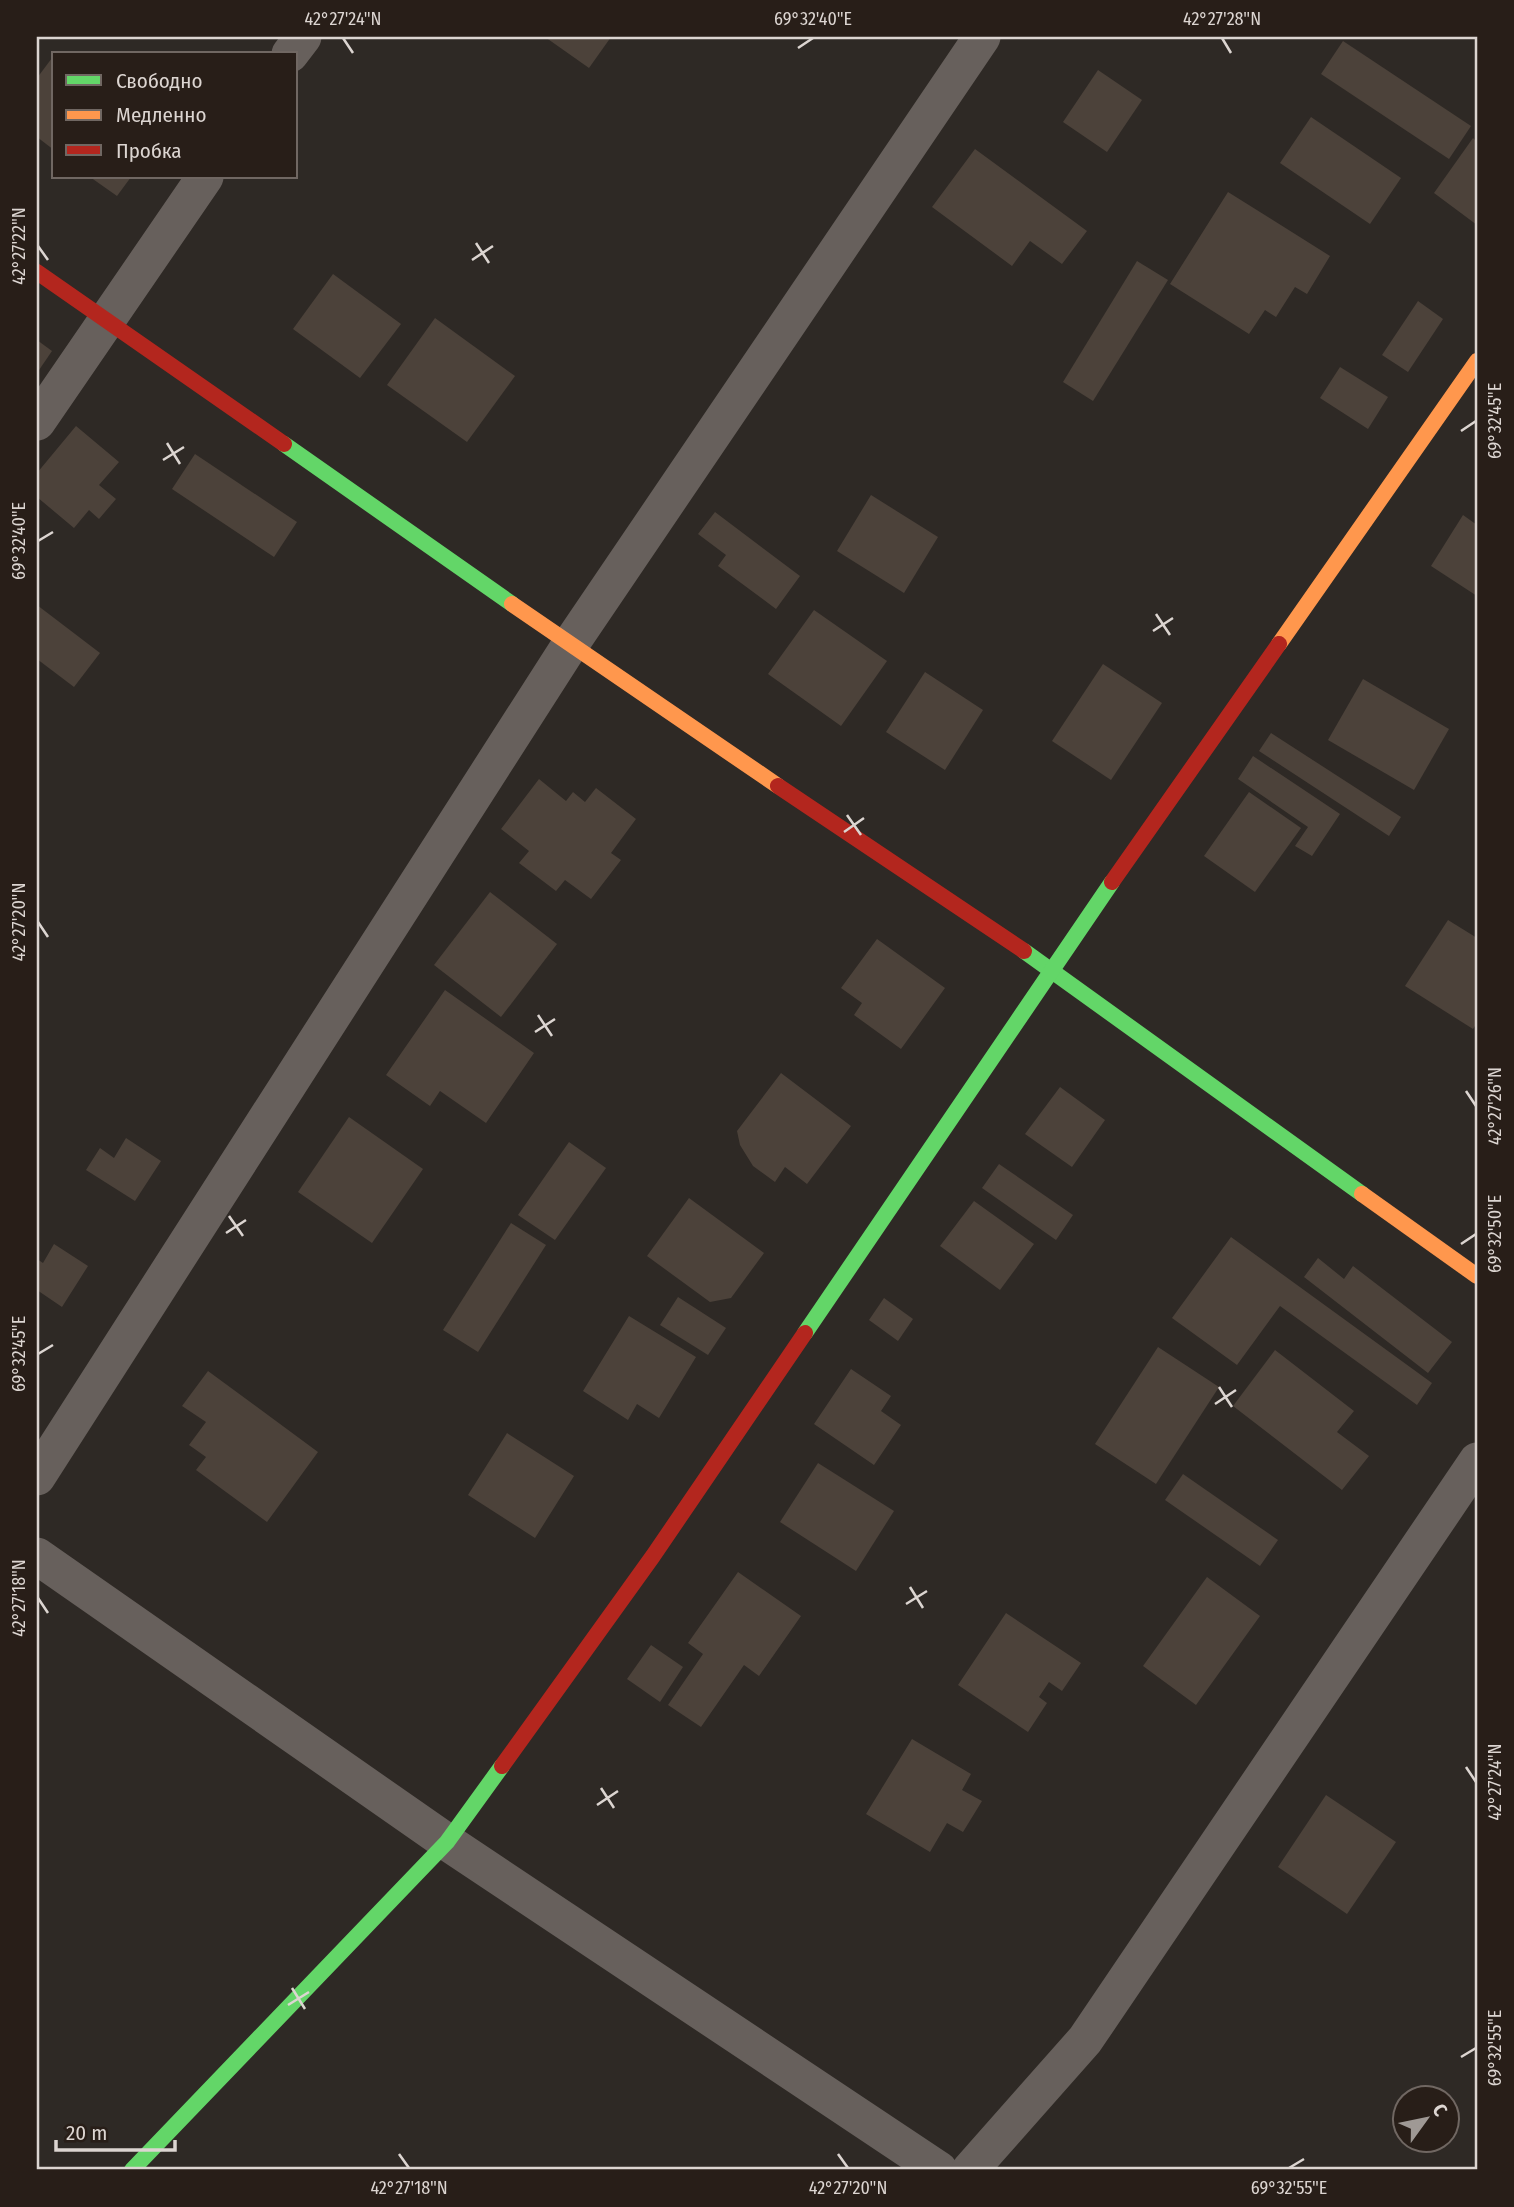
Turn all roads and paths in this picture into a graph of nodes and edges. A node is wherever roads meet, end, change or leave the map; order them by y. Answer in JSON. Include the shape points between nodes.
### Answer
{"nodes":[{"id":1,"x":303,"y":37,"type":"edge"},
{"id":2,"x":982,"y":37,"type":"edge"},
{"id":3,"x":292,"y":52,"type":"edge"},
{"id":4,"x":204,"y":178,"type":"edge"},
{"id":5,"x":37,"y":272,"type":"edge"},
{"id":6,"x":107,"y":318,"type":"junction"},
{"id":7,"x":1477,"y":361,"type":"edge"},
{"id":8,"x":37,"y":422,"type":"edge"},
{"id":9,"x":570,"y":645,"type":"junction"},
{"id":10,"x":1051,"y":970,"type":"junction"},
{"id":11,"x":1477,"y":1276,"type":"edge"},
{"id":12,"x":1477,"y":1461,"type":"edge"},
{"id":13,"x":37,"y":1477,"type":"edge"},
{"id":14,"x":37,"y":1556,"type":"edge"},
{"id":15,"x":447,"y":1842,"type":"junction"},
{"id":16,"x":132,"y":2170,"type":"edge"},
{"id":17,"x":939,"y":2170,"type":"edge"},
{"id":18,"x":970,"y":2170,"type":"edge"}],
"edges":[{"from":1,"to":3,"type":"street"},
{"from":2,"to":9,"type":"street"},
{"from":4,"to":6,"type":"street"},
{"from":5,"to":6,"type":"street"},
{"from":6,"to":8,"type":"street"},
{"from":6,"to":9,"type":"street"},
{"from":7,"to":10,"type":"street"},
{"from":9,"to":10,"type":"street"},
{"from":9,"to":13,"type":"street"},
{"from":10,"to":11,"type":"street"},
{"from":10,"to":15,"type":"street","via":[[653,1556]]},
{"from":12,"to":18,"type":"street","via":[[1085,2040]]},
{"from":14,"to":15,"type":"street"},
{"from":15,"to":16,"type":"street"},
{"from":15,"to":17,"type":"street"}]}
